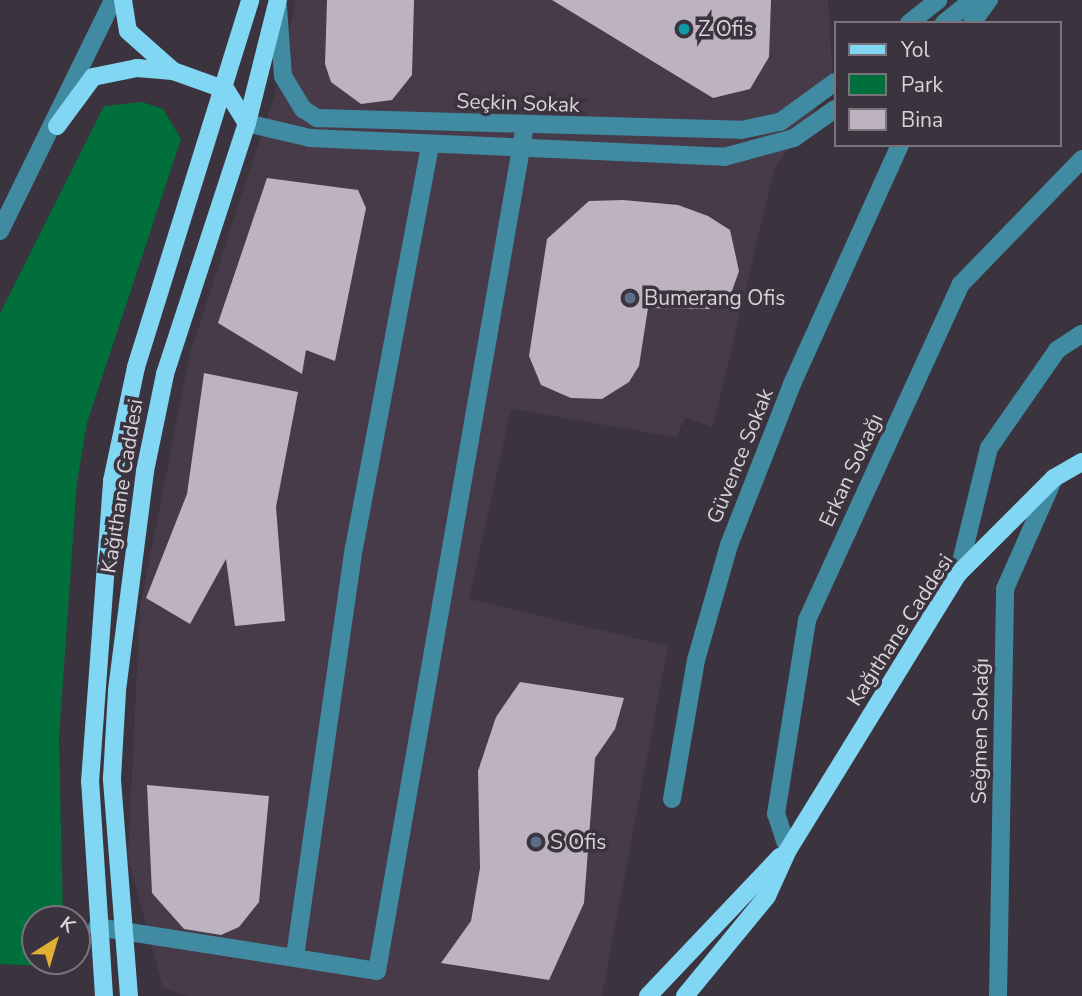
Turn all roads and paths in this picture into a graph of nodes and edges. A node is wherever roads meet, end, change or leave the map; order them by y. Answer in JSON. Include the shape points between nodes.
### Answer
{"nodes":[{"id":1,"x":113,"y":0,"type":"edge"},
{"id":2,"x":123,"y":0,"type":"edge"},
{"id":3,"x":250,"y":0,"type":"edge"},
{"id":4,"x":938,"y":0,"type":"edge"},
{"id":5,"x":972,"y":0,"type":"edge"},
{"id":6,"x":989,"y":0,"type":"edge"},
{"id":7,"x":278,"y":1,"type":"edge"},
{"id":8,"x":912,"y":21,"type":"edge"},
{"id":9,"x":946,"y":21,"type":"edge"},
{"id":10,"x":973,"y":21,"type":"edge"},
{"id":11,"x":173,"y":71,"type":"junction"},
{"id":12,"x":834,"y":83,"type":"edge"},
{"id":13,"x":226,"y":90,"type":"junction"},
{"id":14,"x":834,"y":110,"type":"edge"},
{"id":15,"x":247,"y":123,"type":"junction"},
{"id":16,"x":525,"y":126,"type":"junction"},
{"id":17,"x":57,"y":127,"type":"junction"},
{"id":18,"x":430,"y":144,"type":"junction"},
{"id":19,"x":522,"y":147,"type":"junction"},
{"id":20,"x":899,"y":147,"type":"edge"},
{"id":21,"x":1082,"y":159,"type":"edge"},
{"id":22,"x":0,"y":231,"type":"edge"},
{"id":23,"x":1082,"y":334,"type":"edge"},
{"id":24,"x":1082,"y":462,"type":"edge"},
{"id":25,"x":1054,"y":478,"type":"junction"},
{"id":26,"x":958,"y":574,"type":"junction"},
{"id":27,"x":672,"y":799,"type":"dead end"},
{"id":28,"x":788,"y":850,"type":"junction"},
{"id":29,"x":97,"y":927,"type":"junction"},
{"id":30,"x":120,"y":927,"type":"junction"},
{"id":31,"x":295,"y":956,"type":"junction"},
{"id":32,"x":104,"y":996,"type":"edge"},
{"id":33,"x":129,"y":996,"type":"edge"},
{"id":34,"x":648,"y":996,"type":"edge"},
{"id":35,"x":685,"y":996,"type":"edge"},
{"id":36,"x":998,"y":996,"type":"edge"}],
"edges":[{"from":1,"to":17,"type":"street","via":[[74,74]]},
{"from":2,"to":11,"type":"main road","via":[[128,31]]},
{"from":3,"to":13,"type":"main road","name":"Kağıthane Caddesi"},
{"from":4,"to":8,"type":"street"},
{"from":5,"to":9,"type":"street"},
{"from":6,"to":10,"type":"street"},
{"from":7,"to":15,"type":"main road","name":"Kağıthane Caddesi"},
{"from":7,"to":16,"type":"street","name":"Seçkin Sokak","via":[[283,76],[303,109],[317,118]]},
{"from":11,"to":13,"type":"main road"},
{"from":11,"to":17,"type":"main road","via":[[137,68],[93,77]]},
{"from":12,"to":16,"type":"street","name":"Seçkin Sokak","via":[[780,122],[741,130]]},
{"from":13,"to":15,"type":"main road"},
{"from":13,"to":29,"type":"main road","name":"Kağıthane Caddesi","via":[[136,368],[112,481],[91,769]]},
{"from":14,"to":19,"type":"street","name":"Seçkin Sokak","via":[[794,138],[749,155]]},
{"from":15,"to":18,"type":"street","name":"Seçkin Sokak","via":[[310,138]]},
{"from":15,"to":30,"type":"main road","name":"Kağıthane Caddesi","via":[[165,374],[145,471],[116,703],[112,778]]},
{"from":16,"to":19,"type":"street"},
{"from":17,"to":22,"type":"street"},
{"from":18,"to":19,"type":"street","name":"Seçkin Sokak"},
{"from":18,"to":31,"type":"street","via":[[354,548]]},
{"from":19,"to":31,"type":"street","via":[[377,971]]},
{"from":20,"to":27,"type":"street","name":"Güvence Sokak","via":[[792,384],[729,545],[696,660]]},
{"from":21,"to":28,"type":"street","name":"Erkan Sokağı","via":[[961,284],[807,620],[776,814]]},
{"from":23,"to":26,"type":"street","via":[[1057,350],[989,448]]},
{"from":24,"to":25,"type":"main road","name":"Kağıthane Caddesi"},
{"from":25,"to":26,"type":"main road","name":"Kağıthane Caddesi"},
{"from":25,"to":36,"type":"street","name":"Seğmen Sokağı","via":[[1005,589]]},
{"from":26,"to":28,"type":"main road","name":"Kağıthane Caddesi"},
{"from":28,"to":34,"type":"main road","name":"Kağıthane Caddesi"},
{"from":28,"to":35,"type":"main road","name":"Kağıthane Caddesi","via":[[767,896]]},
{"from":29,"to":30,"type":"street"},
{"from":29,"to":32,"type":"main road","name":"Kağıthane Caddesi"},
{"from":30,"to":31,"type":"street"},
{"from":30,"to":33,"type":"main road","name":"Kağıthane Caddesi"}]}
